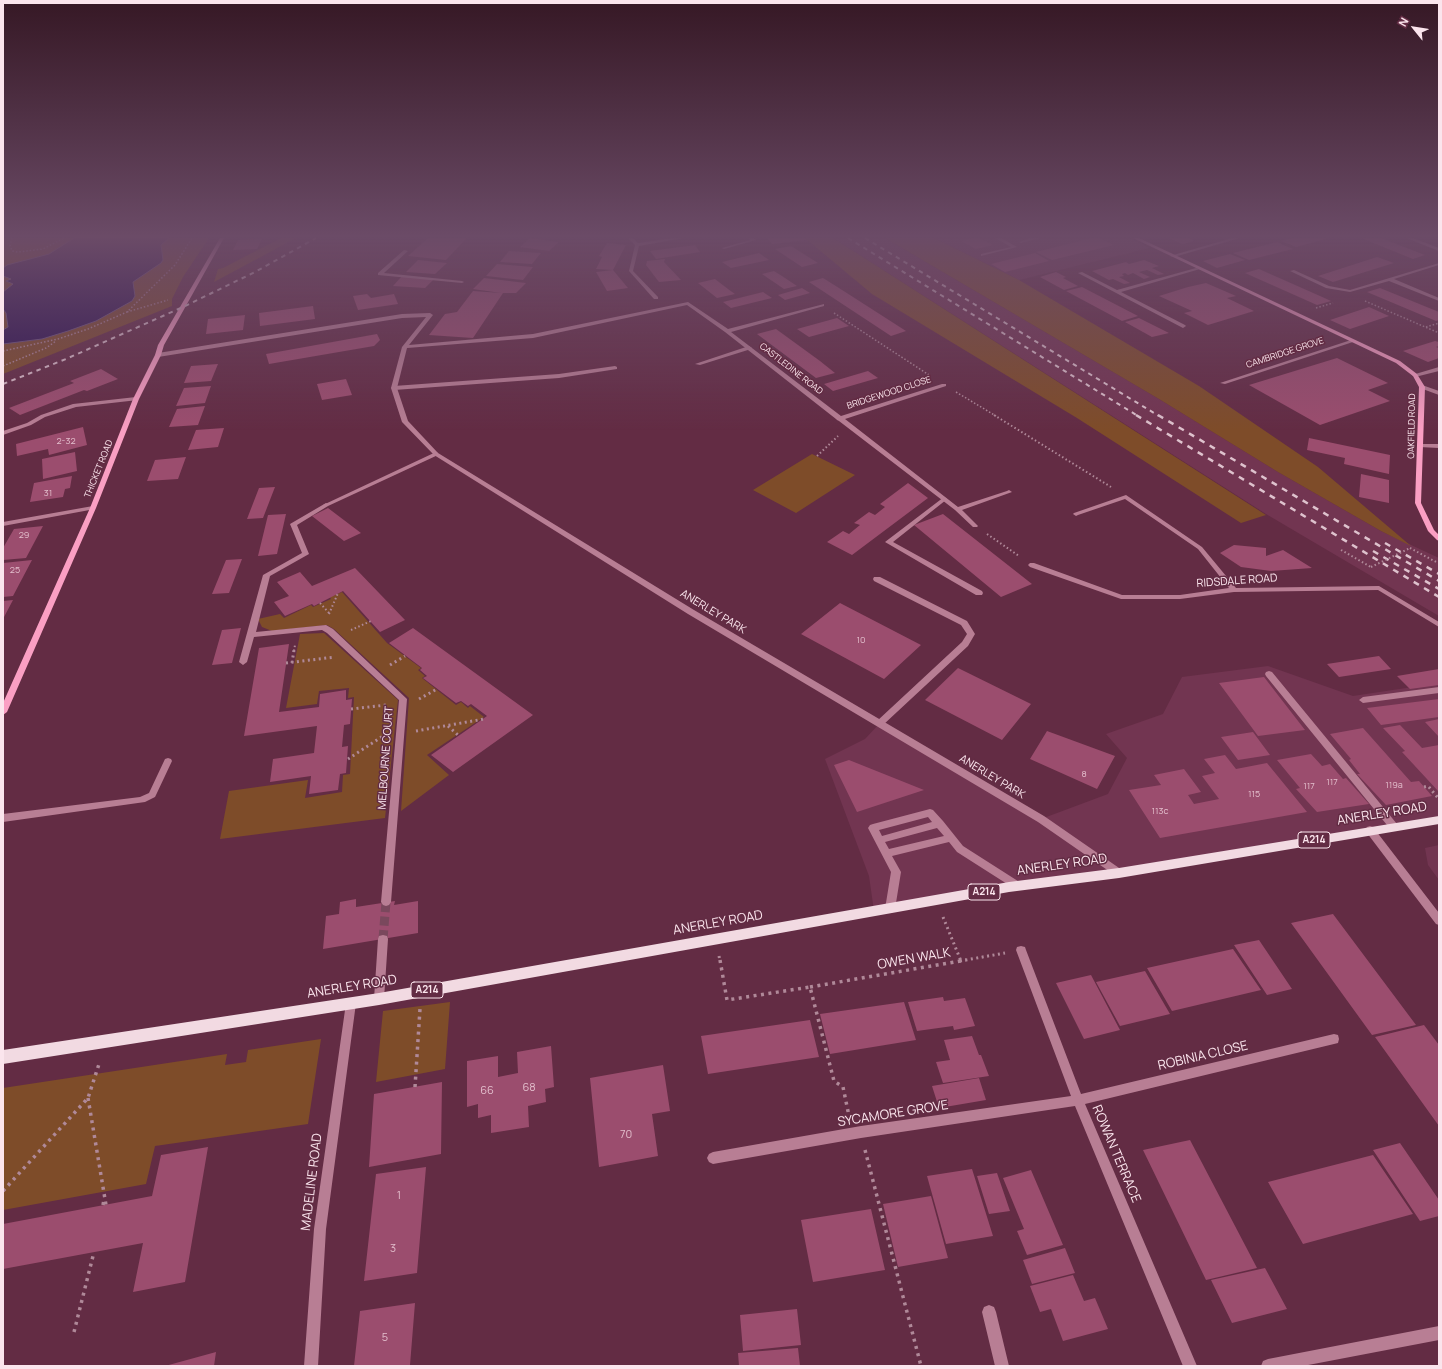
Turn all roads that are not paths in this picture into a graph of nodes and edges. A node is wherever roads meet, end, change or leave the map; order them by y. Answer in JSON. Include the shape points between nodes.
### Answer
{"nodes":[{"id":1,"x":185,"y":302,"type":"edge"},
{"id":2,"x":1136,"y":302,"type":"edge"},
{"id":3,"x":1269,"y":302,"type":"edge"},
{"id":4,"x":822,"y":306,"type":"road end"},
{"id":5,"x":1184,"y":326,"type":"dead end"},
{"id":6,"x":727,"y":331,"type":"junction"},
{"id":7,"x":1353,"y":341,"type":"junction"},
{"id":8,"x":405,"y":347,"type":"junction"},
{"id":9,"x":749,"y":348,"type":"junction"},
{"id":10,"x":158,"y":355,"type":"junction"},
{"id":11,"x":698,"y":364,"type":"dead end"},
{"id":12,"x":616,"y":368,"type":"dead end"},
{"id":13,"x":1439,"y":369,"type":"edge"},
{"id":14,"x":1415,"y":374,"type":"junction"},
{"id":15,"x":1223,"y":383,"type":"dead end"},
{"id":16,"x":944,"y":385,"type":"road end"},
{"id":17,"x":1422,"y":387,"type":"junction"},
{"id":18,"x":394,"y":388,"type":"junction"},
{"id":19,"x":1439,"y":393,"type":"edge"},
{"id":20,"x":136,"y":399,"type":"junction"},
{"id":21,"x":839,"y":419,"type":"junction"},
{"id":22,"x":3,"y":433,"type":"edge"},
{"id":23,"x":1421,"y":446,"type":"junction"},
{"id":24,"x":1439,"y":446,"type":"edge"},
{"id":25,"x":436,"y":454,"type":"junction"},
{"id":26,"x":1009,"y":492,"type":"dead end"},
{"id":27,"x":944,"y":500,"type":"junction"},
{"id":28,"x":93,"y":508,"type":"junction"},
{"id":29,"x":957,"y":509,"type":"junction"},
{"id":30,"x":1076,"y":514,"type":"dead end"},
{"id":31,"x":3,"y":524,"type":"edge"},
{"id":32,"x":975,"y":526,"type":"road end"},
{"id":33,"x":1439,"y":539,"type":"edge"},
{"id":34,"x":1032,"y":565,"type":"road end"},
{"id":35,"x":877,"y":579,"type":"dead end"},
{"id":36,"x":1234,"y":590,"type":"junction"},
{"id":37,"x":979,"y":593,"type":"dead end"},
{"id":38,"x":1439,"y":624,"type":"edge"},
{"id":39,"x":251,"y":635,"type":"junction"},
{"id":40,"x":243,"y":662,"type":"dead end"},
{"id":41,"x":1269,"y":674,"type":"dead end"},
{"id":42,"x":1439,"y":690,"type":"edge"},
{"id":43,"x":1363,"y":700,"type":"dead end"},
{"id":44,"x":3,"y":712,"type":"edge"},
{"id":45,"x":880,"y":723,"type":"junction"},
{"id":46,"x":168,"y":761,"type":"dead end"},
{"id":47,"x":3,"y":818,"type":"edge"},
{"id":48,"x":1439,"y":820,"type":"edge"},
{"id":49,"x":940,"y":824,"type":"junction"},
{"id":50,"x":1394,"y":827,"type":"junction"},
{"id":51,"x":1370,"y":830,"type":"junction"},
{"id":52,"x":951,"y":838,"type":"junction"},
{"id":53,"x":880,"y":840,"type":"junction"},
{"id":54,"x":887,"y":853,"type":"junction"},
{"id":55,"x":1119,"y":873,"type":"junction"},
{"id":56,"x":1018,"y":886,"type":"junction"},
{"id":57,"x":386,"y":902,"type":"tunnel mouth"},
{"id":58,"x":890,"y":909,"type":"junction"},
{"id":59,"x":1439,"y":921,"type":"edge"},
{"id":60,"x":383,"y":939,"type":"tunnel mouth"},
{"id":61,"x":1021,"y":950,"type":"road end"},
{"id":62,"x":379,"y":999,"type":"junction"},
{"id":63,"x":351,"y":1003,"type":"junction"},
{"id":64,"x":1334,"y":1040,"type":"dead end"},
{"id":65,"x":3,"y":1057,"type":"edge"},
{"id":66,"x":1078,"y":1100,"type":"junction"},
{"id":67,"x":713,"y":1158,"type":"dead end"},
{"id":68,"x":989,"y":1312,"type":"dead end"},
{"id":69,"x":1439,"y":1332,"type":"edge"},
{"id":70,"x":311,"y":1366,"type":"edge"},
{"id":71,"x":1002,"y":1366,"type":"edge"},
{"id":72,"x":1190,"y":1366,"type":"edge"},
{"id":73,"x":1268,"y":1366,"type":"edge"}],
"edges":[{"from":1,"to":10,"type":"street","name":"THICKET ROAD"},
{"from":2,"to":5,"type":"street"},
{"from":3,"to":7,"type":"street","name":"OAKFIELD ROAD"},
{"from":4,"to":6,"type":"street"},
{"from":6,"to":8,"type":"street","name":"CASTLEDINE ROAD","via":[[688,303],[534,336]]},
{"from":6,"to":9,"type":"street","name":"CASTLEDINE ROAD"},
{"from":7,"to":14,"type":"street","name":"OAKFIELD ROAD","via":[[1398,362]]},
{"from":7,"to":15,"type":"street","name":"CAMBRIDGE GROVE"},
{"from":8,"to":10,"type":"street","via":[[430,315],[402,316]]},
{"from":8,"to":18,"type":"street"},
{"from":9,"to":11,"type":"street"},
{"from":9,"to":21,"type":"street","name":"CASTLEDINE ROAD"},
{"from":10,"to":20,"type":"street","name":"THICKET ROAD"},
{"from":12,"to":18,"type":"street","via":[[558,376]]},
{"from":13,"to":14,"type":"street"},
{"from":14,"to":17,"type":"street","name":"OAKFIELD ROAD"},
{"from":16,"to":21,"type":"street","name":"BRIDGEWOOD CLOSE"},
{"from":17,"to":19,"type":"street"},
{"from":17,"to":23,"type":"street","name":"OAKFIELD ROAD"},
{"from":18,"to":25,"type":"street","name":"ANERLEY PARK","via":[[405,422]]},
{"from":20,"to":22,"type":"street","via":[[75,405]]},
{"from":20,"to":28,"type":"street","name":"THICKET ROAD"},
{"from":21,"to":27,"type":"street","name":"CASTLEDINE ROAD"},
{"from":23,"to":24,"type":"street"},
{"from":23,"to":33,"type":"street","name":"OAKFIELD ROAD","via":[[1418,503],[1431,531]]},
{"from":25,"to":39,"type":"street","via":[[326,505],[293,524],[306,554],[267,574]]},
{"from":25,"to":45,"type":"street","name":"ANERLEY PARK","via":[[574,542],[791,673]]},
{"from":26,"to":29,"type":"street"},
{"from":27,"to":29,"type":"street","name":"CASTLEDINE ROAD"},
{"from":27,"to":37,"type":"street","via":[[888,542]]},
{"from":28,"to":31,"type":"street"},
{"from":28,"to":44,"type":"street","name":"THICKET ROAD"},
{"from":29,"to":32,"type":"street","name":"CASTLEDINE ROAD"},
{"from":30,"to":36,"type":"street","via":[[1126,497],[1200,548]]},
{"from":34,"to":36,"type":"street","name":"RIDSDALE ROAD","via":[[1121,597],[1180,597]]},
{"from":35,"to":45,"type":"street","via":[[964,623],[971,634],[965,644]]},
{"from":36,"to":38,"type":"street","name":"RIDSDALE ROAD","via":[[1378,588]]},
{"from":39,"to":40,"type":"street"},
{"from":39,"to":57,"type":"street","name":"MELBOURNE COURT","via":[[323,627],[330,630],[403,698]]},
{"from":41,"to":50,"type":"street"},
{"from":42,"to":43,"type":"street"},
{"from":45,"to":55,"type":"street","name":"ANERLEY PARK","via":[[1041,819]]},
{"from":46,"to":47,"type":"street","via":[[152,796],[142,800]]},
{"from":48,"to":50,"type":"main road","name":"ANERLEY ROAD","number":"A214"},
{"from":49,"to":52,"type":"street"},
{"from":49,"to":53,"type":"street"},
{"from":49,"to":53,"type":"street","via":[[930,813],[873,828]]},
{"from":50,"to":51,"type":"main road","name":"ANERLEY ROAD","number":"A214"},
{"from":51,"to":55,"type":"main road","name":"ANERLEY ROAD","number":"A214"},
{"from":51,"to":59,"type":"street"},
{"from":52,"to":54,"type":"street"},
{"from":52,"to":56,"type":"street","via":[[960,849]]},
{"from":53,"to":54,"type":"street"},
{"from":54,"to":58,"type":"street","via":[[896,872]]},
{"from":55,"to":56,"type":"main road","name":"ANERLEY ROAD","number":"A214"},
{"from":56,"to":58,"type":"main road","name":"ANERLEY ROAD","number":"A214"},
{"from":58,"to":62,"type":"main road","name":"ANERLEY ROAD","number":"A214"},
{"from":60,"to":62,"type":"street"},
{"from":61,"to":66,"type":"street","name":"ROWAN TERRACE"},
{"from":62,"to":63,"type":"main road","name":"ANERLEY ROAD","number":"A214"},
{"from":63,"to":65,"type":"main road","name":"ANERLEY ROAD","number":"A214"},
{"from":63,"to":70,"type":"street","name":"MADELINE ROAD","via":[[320,1229]]},
{"from":64,"to":66,"type":"street","name":"ROBINIA CLOSE"},
{"from":66,"to":67,"type":"street","name":"SYCAMORE GROVE","via":[[857,1133]]},
{"from":66,"to":72,"type":"street","name":"ROWAN TERRACE"},
{"from":68,"to":71,"type":"street"},
{"from":69,"to":73,"type":"street"}]}
